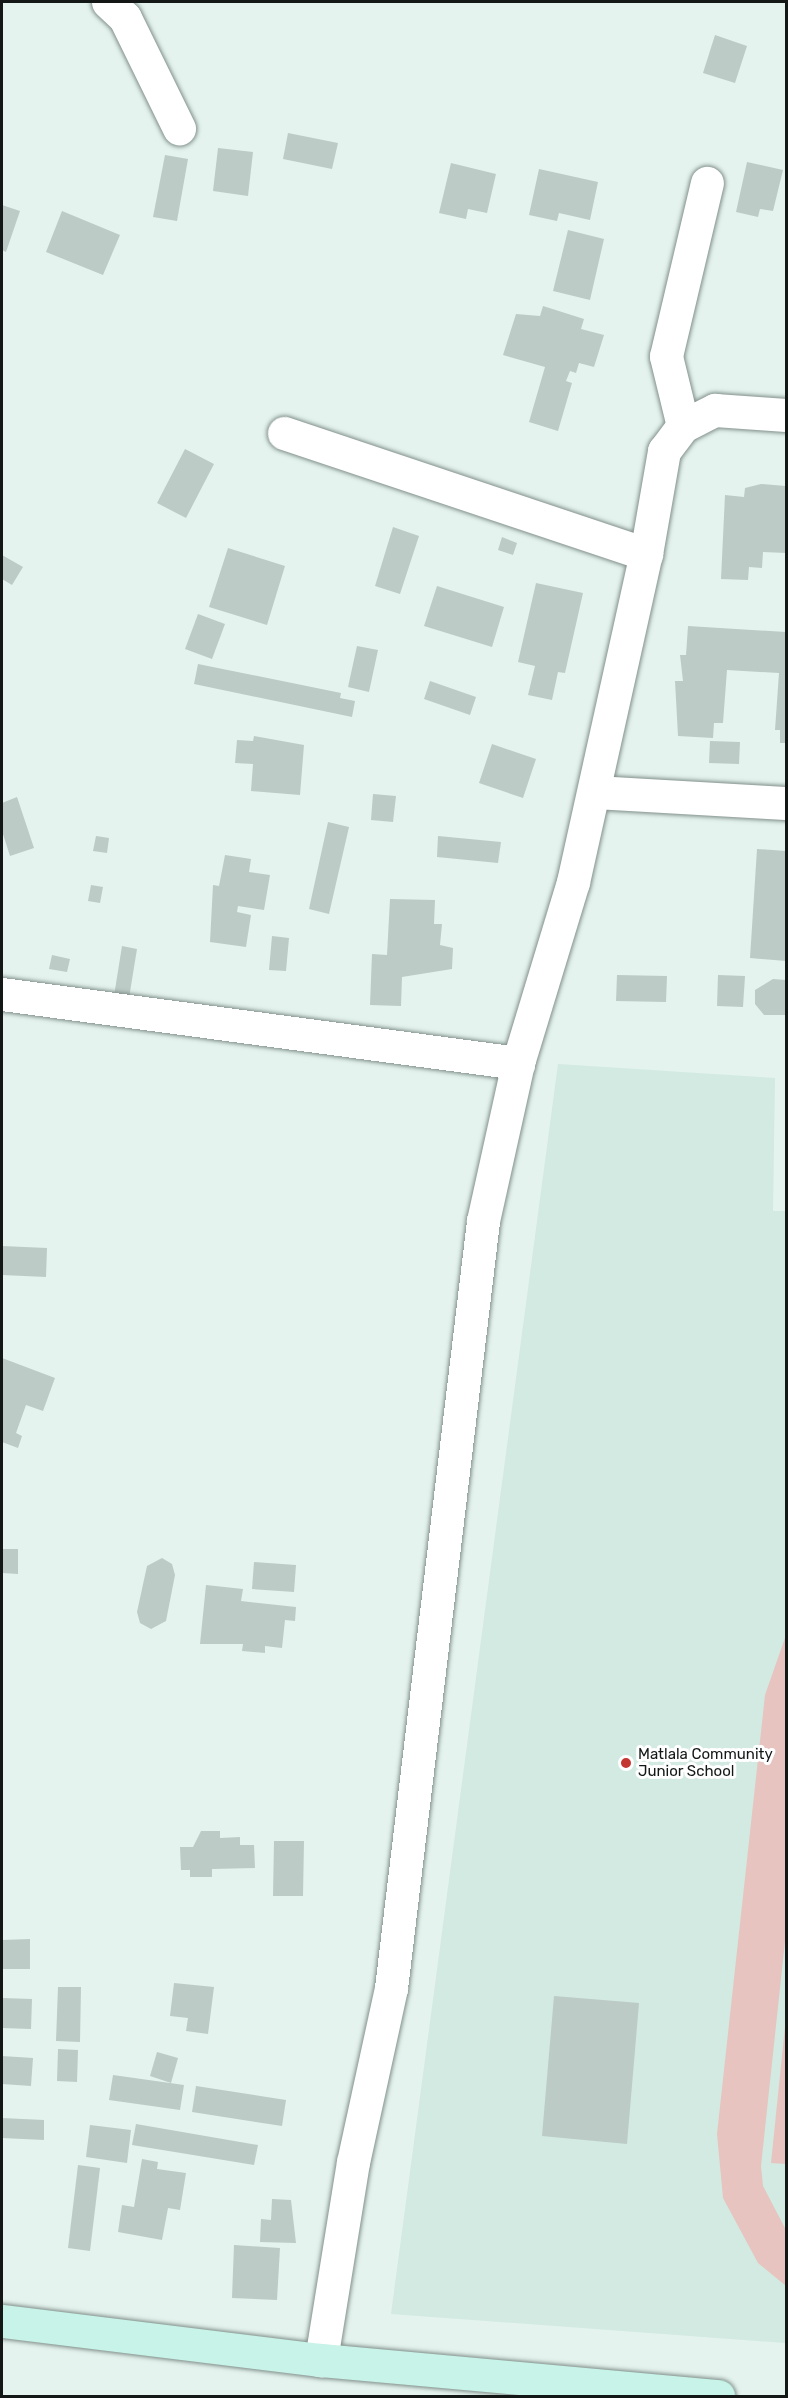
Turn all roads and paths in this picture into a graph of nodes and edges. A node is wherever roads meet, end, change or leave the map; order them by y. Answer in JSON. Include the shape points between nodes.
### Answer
{"nodes":[{"id":1,"x":108,"y":2,"type":"edge"},
{"id":2,"x":179,"y":129,"type":"dead end"},
{"id":3,"x":706,"y":183,"type":"dead end"},
{"id":4,"x":786,"y":415,"type":"edge"},
{"id":5,"x":683,"y":426,"type":"junction"},
{"id":6,"x":284,"y":434,"type":"dead end"},
{"id":7,"x":646,"y":554,"type":"junction"},
{"id":8,"x":594,"y":792,"type":"junction"},
{"id":9,"x":786,"y":802,"type":"edge"},
{"id":10,"x":2,"y":994,"type":"edge"},
{"id":11,"x":518,"y":1063,"type":"junction"},
{"id":12,"x":2,"y":2321,"type":"edge"},
{"id":13,"x":321,"y":2360,"type":"junction"},
{"id":14,"x":718,"y":2397,"type":"edge"}],
"edges":[{"from":1,"to":2,"type":"street","via":[[125,18]]},
{"from":3,"to":5,"type":"street","via":[[667,346]]},
{"from":4,"to":5,"type":"street","via":[[715,410]]},
{"from":5,"to":7,"type":"street","via":[[664,451]]},
{"from":6,"to":7,"type":"street"},
{"from":7,"to":8,"type":"street"},
{"from":8,"to":9,"type":"street"},
{"from":8,"to":11,"type":"street","via":[[573,882]]},
{"from":10,"to":11,"type":"street"},
{"from":11,"to":13,"type":"street","via":[[483,1221],[391,1988],[353,2162]]},
{"from":12,"to":13,"type":"street"},
{"from":13,"to":14,"type":"street"}]}
